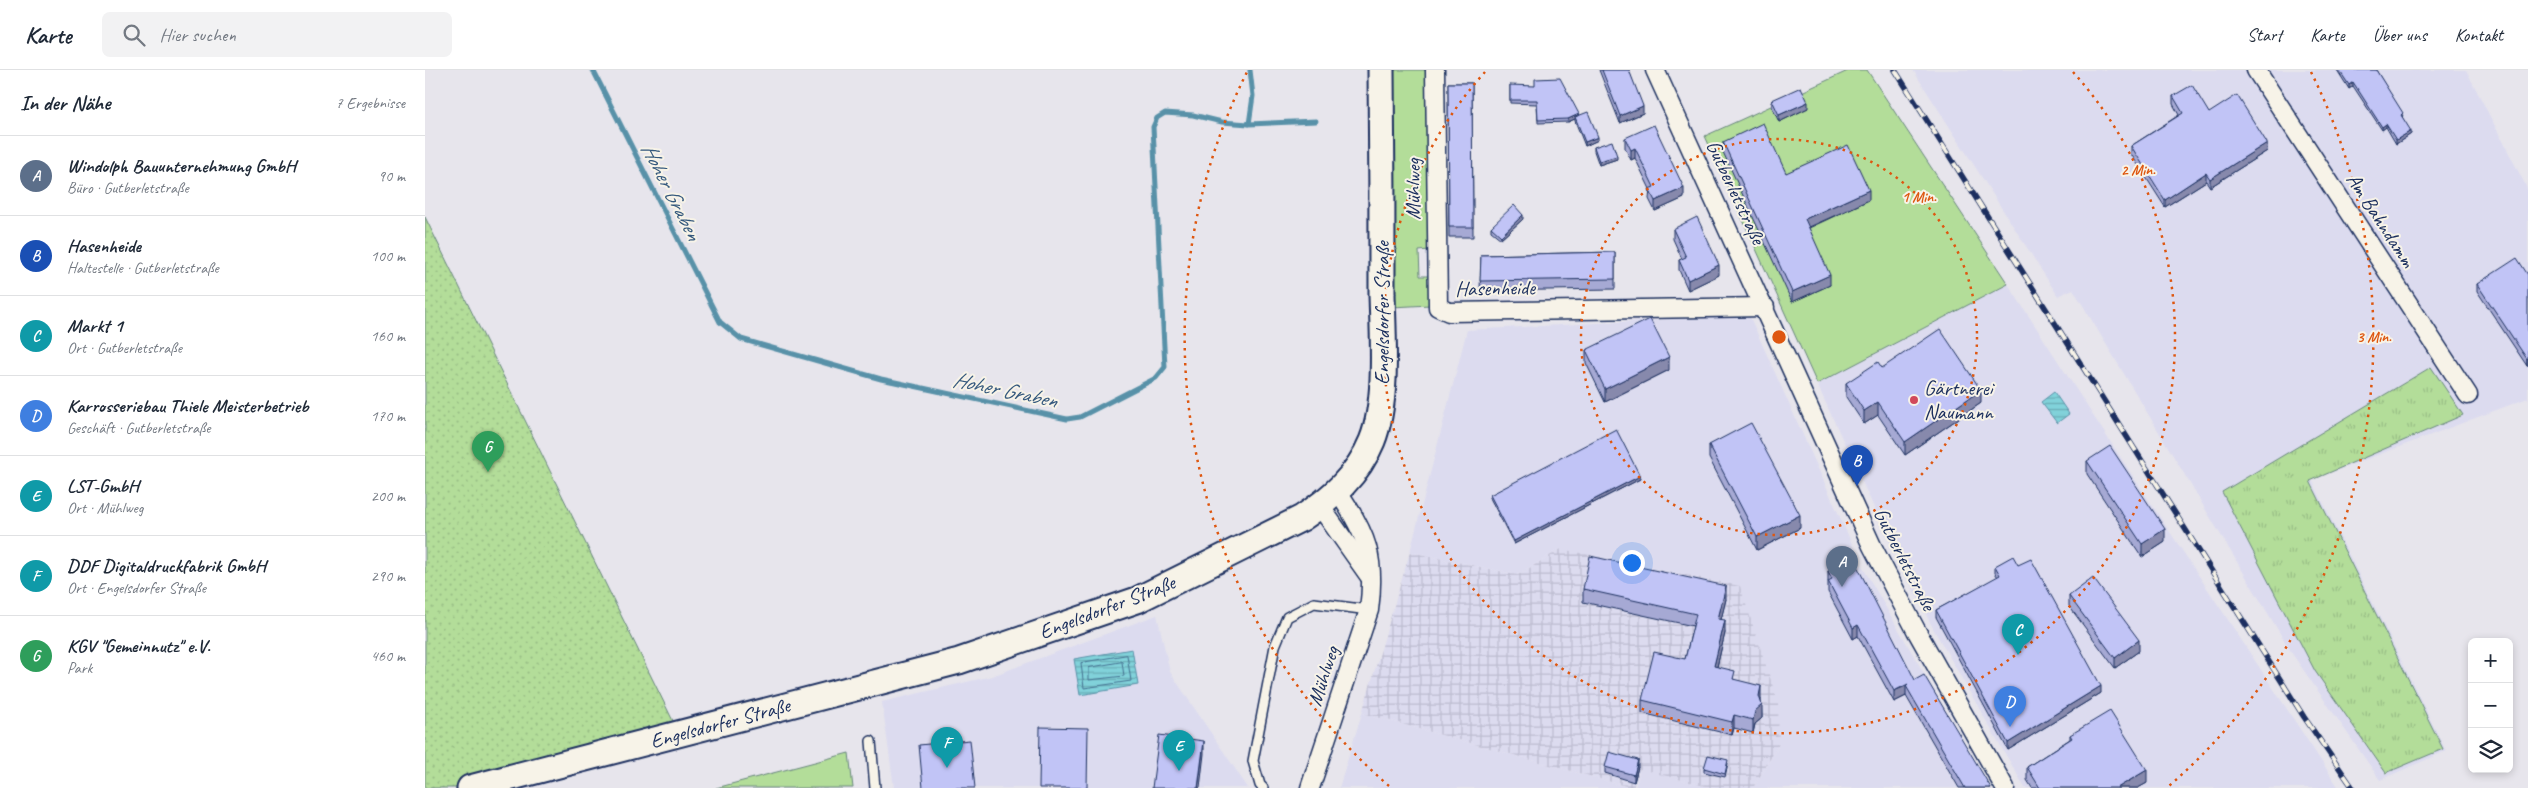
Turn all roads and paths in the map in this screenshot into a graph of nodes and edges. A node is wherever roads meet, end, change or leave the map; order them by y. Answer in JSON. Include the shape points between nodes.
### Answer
{"nodes":[{"id":1,"x":1381,"y":70,"type":"edge"},
{"id":2,"x":1435,"y":70,"type":"edge"},
{"id":3,"x":1655,"y":70,"type":"edge"},
{"id":4,"x":2257,"y":70,"type":"edge"},
{"id":5,"x":1438,"y":307,"type":"joint"},
{"id":6,"x":1765,"y":307,"type":"junction"},
{"id":7,"x":2468,"y":395,"type":"dead end"},
{"id":8,"x":1329,"y":499,"type":"junction"},
{"id":9,"x":1369,"y":610,"type":"junction"},
{"id":10,"x":871,"y":741,"type":"dead end"},
{"id":11,"x":470,"y":788,"type":"edge"},
{"id":12,"x":875,"y":788,"type":"edge"},
{"id":13,"x":1263,"y":788,"type":"edge"},
{"id":14,"x":1310,"y":788,"type":"edge"},
{"id":15,"x":2005,"y":788,"type":"edge"}],
"edges":[{"from":1,"to":8,"type":"main road","name":"Engelsdorfer Straße","via":[[1381,408],[1364,458]]},
{"from":2,"to":5,"type":"street","name":"Mühlweg"},
{"from":3,"to":6,"type":"street","name":"Gutberletstraße"},
{"from":4,"to":7,"type":"street","name":"Am Bahndamm"},
{"from":5,"to":6,"type":"street","name":"Hasenheide","via":[[1449,312]]},
{"from":6,"to":15,"type":"street","name":"Gutberletstraße","via":[[1872,546]]},
{"from":8,"to":9,"type":"street","name":"Mühlweg","via":[[1370,577]]},
{"from":8,"to":11,"type":"main road","name":"Engelsdorfer Straße","via":[[1302,518],[1137,600],[959,661]]},
{"from":9,"to":13,"type":"lane","via":[[1314,603],[1287,617],[1275,646],[1253,762]]},
{"from":9,"to":14,"type":"street","name":"Mühlweg"},
{"from":10,"to":12,"type":"lane"}]}
